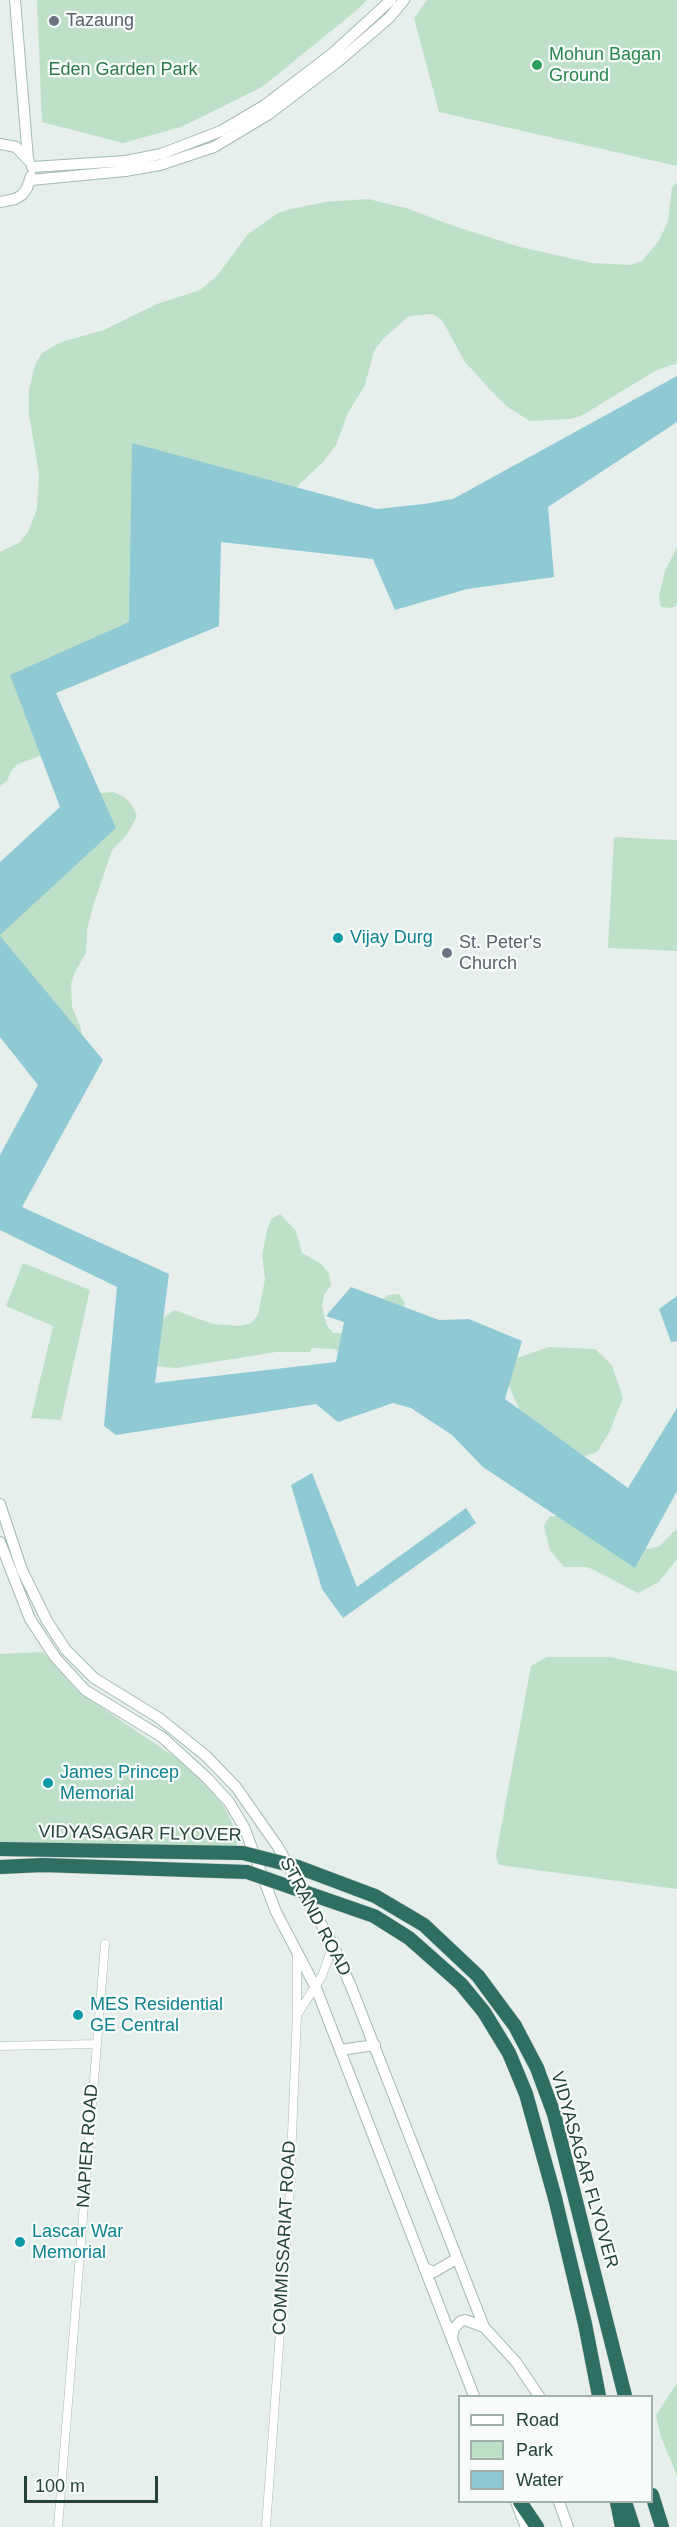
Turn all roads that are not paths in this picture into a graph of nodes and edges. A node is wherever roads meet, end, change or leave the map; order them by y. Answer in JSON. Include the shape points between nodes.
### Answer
{"nodes":[{"id":1,"x":15,"y":0,"type":"edge"},
{"id":2,"x":391,"y":0,"type":"edge"},
{"id":3,"x":404,"y":0,"type":"edge"},
{"id":4,"x":0,"y":144,"type":"edge"},
{"id":5,"x":30,"y":163,"type":"junction"},
{"id":6,"x":31,"y":180,"type":"junction"},
{"id":7,"x":0,"y":201,"type":"edge"},
{"id":8,"x":0,"y":1504,"type":"edge"},
{"id":9,"x":0,"y":1542,"type":"edge"},
{"id":10,"x":0,"y":1850,"type":"edge"},
{"id":11,"x":0,"y":1867,"type":"edge"},
{"id":12,"x":105,"y":1944,"type":"dead end"},
{"id":13,"x":333,"y":1946,"type":"junction"},
{"id":14,"x":297,"y":1950,"type":"junction"},
{"id":15,"x":316,"y":1988,"type":"junction"},
{"id":16,"x":297,"y":2014,"type":"junction"},
{"id":17,"x":97,"y":2044,"type":"junction"},
{"id":18,"x":375,"y":2045,"type":"junction"},
{"id":19,"x":0,"y":2046,"type":"edge"},
{"id":20,"x":340,"y":2050,"type":"junction"},
{"id":21,"x":456,"y":2259,"type":"junction"},
{"id":22,"x":424,"y":2268,"type":"junction"},
{"id":23,"x":484,"y":2327,"type":"junction"},
{"id":24,"x":452,"y":2338,"type":"junction"},
{"id":25,"x":473,"y":2395,"type":"edge"},
{"id":26,"x":538,"y":2395,"type":"edge"},
{"id":27,"x":599,"y":2395,"type":"edge"},
{"id":28,"x":624,"y":2395,"type":"edge"},
{"id":29,"x":653,"y":2501,"type":"edge"},
{"id":30,"x":515,"y":2503,"type":"edge"},
{"id":31,"x":521,"y":2503,"type":"edge"},
{"id":32,"x":559,"y":2503,"type":"edge"},
{"id":33,"x":616,"y":2503,"type":"edge"},
{"id":34,"x":625,"y":2503,"type":"edge"},
{"id":35,"x":58,"y":2527,"type":"edge"},
{"id":36,"x":266,"y":2527,"type":"edge"},
{"id":37,"x":526,"y":2527,"type":"edge"},
{"id":38,"x":537,"y":2527,"type":"edge"},
{"id":39,"x":568,"y":2527,"type":"edge"},
{"id":40,"x":621,"y":2527,"type":"edge"},
{"id":41,"x":633,"y":2527,"type":"edge"},
{"id":42,"x":664,"y":2527,"type":"edge"}],
"edges":[{"from":1,"to":5,"type":"main road"},
{"from":2,"to":5,"type":"main road","via":[[324,60],[265,105],[220,131],[161,154],[126,161]]},
{"from":3,"to":6,"type":"main road","via":[[340,60],[270,114],[214,147],[148,167]]},
{"from":4,"to":5,"type":"main road","via":[[16,147]]},
{"from":5,"to":6,"type":"main road"},
{"from":6,"to":7,"type":"main road","via":[[22,195]]},
{"from":8,"to":13,"type":"main road","name":"STRAND ROAD","via":[[22,1570],[46,1621],[66,1650],[94,1678],[185,1738],[236,1787],[278,1847]]},
{"from":9,"to":14,"type":"main road","name":"STRAND ROAD","via":[[30,1619],[55,1657],[85,1690],[162,1737],[229,1802],[244,1827],[276,1912]]},
{"from":10,"to":28,"type":"highway","name":"VIDYASAGAR FLYOVER","bridge":true,"via":[[243,1853],[298,1867],[375,1896],[424,1925],[478,1976],[498,2001],[537,2068],[554,2114]]},
{"from":11,"to":27,"type":"highway","name":"VIDYASAGAR FLYOVER","bridge":true,"via":[[247,1872],[374,1916],[409,1938],[461,1984],[509,2053],[526,2094],[555,2198]]},
{"from":12,"to":17,"type":"street","name":"NAPIER ROAD"},
{"from":13,"to":15,"type":"street"},
{"from":13,"to":18,"type":"main road","name":"STRAND ROAD"},
{"from":14,"to":15,"type":"main road","name":"STRAND ROAD"},
{"from":14,"to":16,"type":"street","name":"COMMISSARIAT ROAD"},
{"from":15,"to":16,"type":"street"},
{"from":15,"to":20,"type":"main road","name":"STRAND ROAD"},
{"from":16,"to":36,"type":"street","name":"COMMISSARIAT ROAD","via":[[289,2207]]},
{"from":17,"to":19,"type":"street"},
{"from":17,"to":35,"type":"street","name":"NAPIER ROAD"},
{"from":18,"to":20,"type":"main road"},
{"from":18,"to":21,"type":"main road","name":"STRAND ROAD"},
{"from":20,"to":22,"type":"main road","name":"STRAND ROAD"},
{"from":21,"to":22,"type":"main road","via":[[434,2272]]},
{"from":21,"to":23,"type":"main road","name":"STRAND ROAD"},
{"from":22,"to":24,"type":"main road","name":"STRAND ROAD"},
{"from":23,"to":24,"type":"main road","via":[[461,2321]]},
{"from":23,"to":26,"type":"main road","name":"STRAND ROAD","via":[[516,2362]]},
{"from":24,"to":25,"type":"main road","name":"STRAND ROAD"},
{"from":29,"to":42,"type":"highway"},
{"from":30,"to":37,"type":"main road"},
{"from":31,"to":38,"type":"highway"},
{"from":32,"to":39,"type":"main road"},
{"from":33,"to":40,"type":"highway"},
{"from":34,"to":41,"type":"highway"}]}
